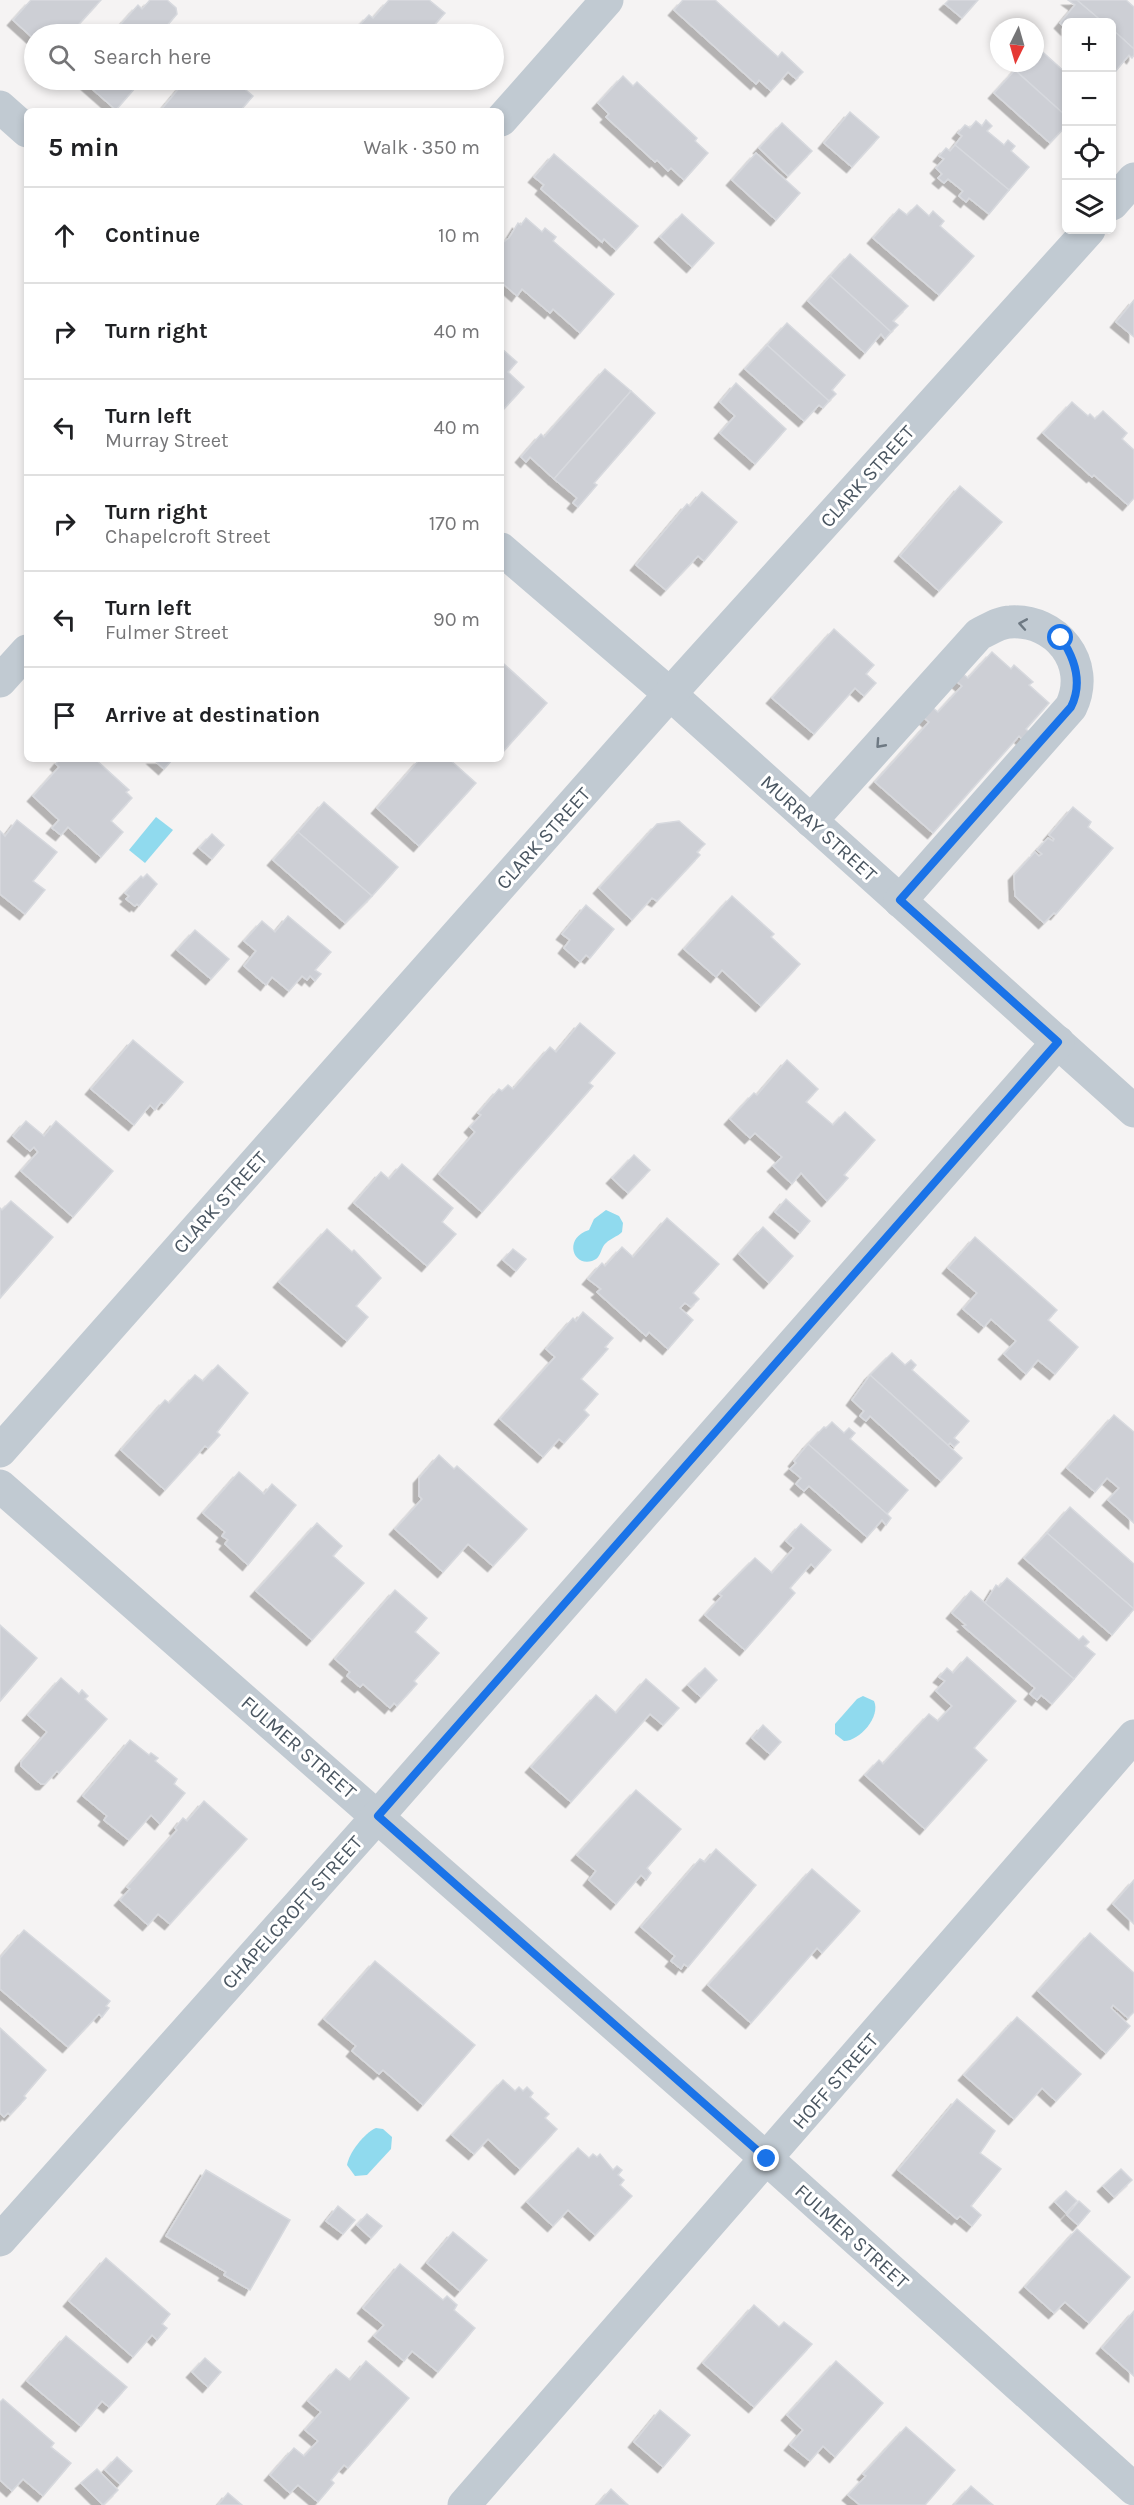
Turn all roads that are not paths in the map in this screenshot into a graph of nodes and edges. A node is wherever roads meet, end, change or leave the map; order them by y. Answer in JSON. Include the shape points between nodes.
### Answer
{"nodes":[{"id":1,"x":607,"y":0,"type":"edge"},
{"id":2,"x":0,"y":107,"type":"edge"},
{"id":3,"x":504,"y":117,"type":"edge"},
{"id":4,"x":24,"y":128,"type":"edge"},
{"id":5,"x":1134,"y":179,"type":"edge"},
{"id":6,"x":1116,"y":199,"type":"edge"},
{"id":7,"x":1085,"y":234,"type":"edge"},
{"id":8,"x":504,"y":552,"type":"edge"},
{"id":9,"x":24,"y":654,"type":"edge"},
{"id":10,"x":0,"y":681,"type":"edge"},
{"id":11,"x":670,"y":694,"type":"junction"},
{"id":12,"x":811,"y":821,"type":"junction"},
{"id":13,"x":900,"y":900,"type":"junction"},
{"id":14,"x":1058,"y":1042,"type":"junction"},
{"id":15,"x":1134,"y":1111,"type":"edge"},
{"id":16,"x":0,"y":1451,"type":"edge"},
{"id":17,"x":0,"y":1486,"type":"edge"},
{"id":18,"x":1134,"y":1736,"type":"edge"},
{"id":19,"x":378,"y":1816,"type":"junction"},
{"id":20,"x":767,"y":2159,"type":"junction"},
{"id":21,"x":0,"y":2240,"type":"edge"},
{"id":22,"x":1134,"y":2489,"type":"edge"},
{"id":23,"x":464,"y":2505,"type":"edge"}],
"edges":[{"from":1,"to":3,"type":"street"},
{"from":2,"to":4,"type":"street"},
{"from":5,"to":6,"type":"street"},
{"from":7,"to":11,"type":"street","name":"CLARK STREET"},
{"from":8,"to":11,"type":"street","name":"MURRAY STREET"},
{"from":9,"to":10,"type":"street"},
{"from":11,"to":12,"type":"street","name":"MURRAY STREET"},
{"from":11,"to":16,"type":"street","name":"CLARK STREET"},
{"from":12,"to":13,"type":"street","name":"MURRAY STREET"},
{"from":13,"to":12,"type":"street","one_way":true,"via":[[1071,707],[1077,675],[1073,656],[1061,638],[1047,629],[1008,622],[979,634]]},
{"from":13,"to":14,"type":"street","name":"MURRAY STREET"},
{"from":14,"to":15,"type":"street","name":"MURRAY STREET"},
{"from":14,"to":19,"type":"street","name":"CHAPELCROFT STREET"},
{"from":17,"to":19,"type":"street","name":"FULMER STREET"},
{"from":18,"to":20,"type":"street","name":"HOFF STREET"},
{"from":19,"to":20,"type":"street","name":"FULMER STREET"},
{"from":19,"to":21,"type":"street","name":"CHAPELCROFT STREET"},
{"from":20,"to":22,"type":"street","name":"FULMER STREET"},
{"from":20,"to":23,"type":"street","name":"HOFF STREET"}]}
